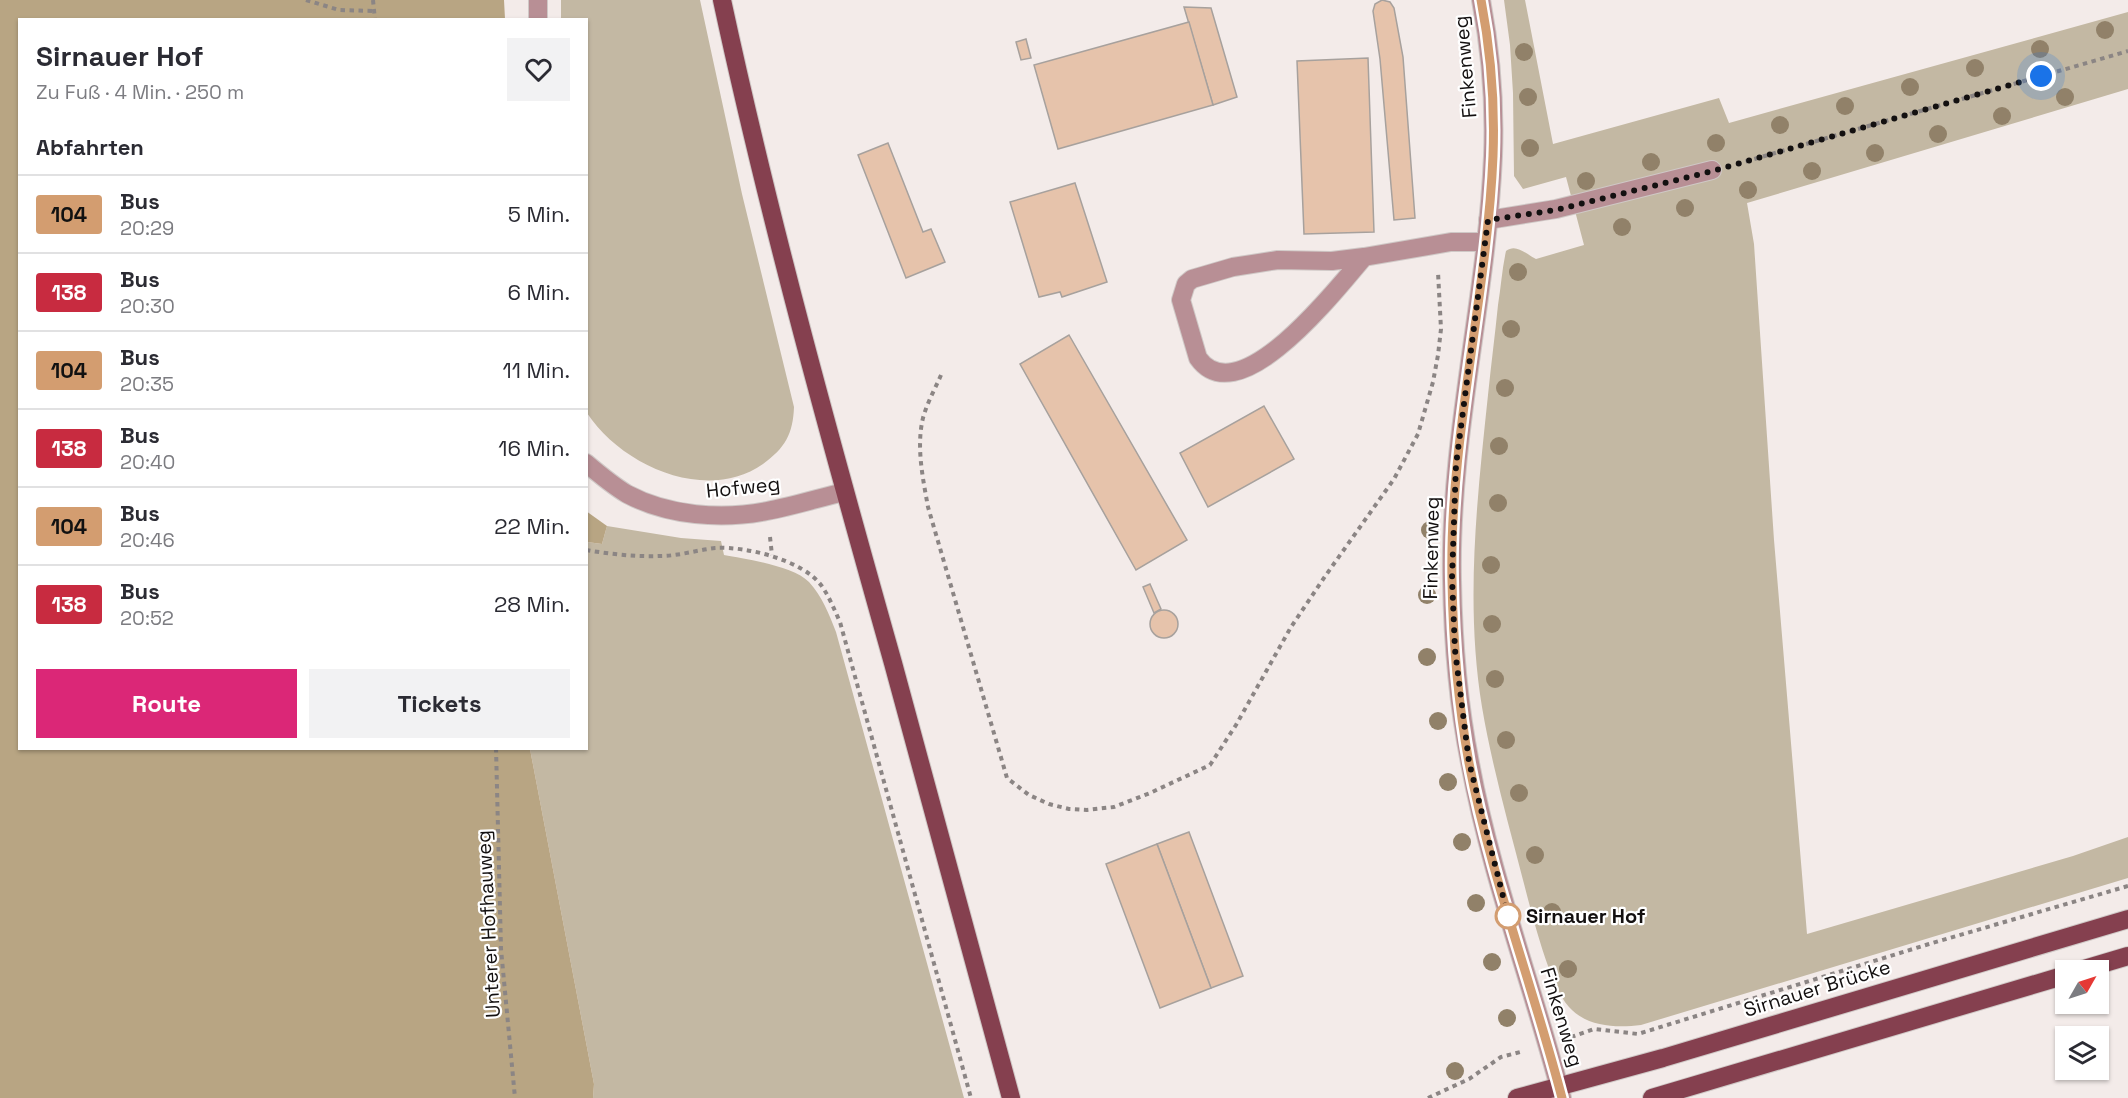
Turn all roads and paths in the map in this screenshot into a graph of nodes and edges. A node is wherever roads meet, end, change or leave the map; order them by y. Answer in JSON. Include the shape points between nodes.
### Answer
{"nodes":[{"id":1,"x":306,"y":0,"type":"edge"},
{"id":2,"x":373,"y":0,"type":"edge"},
{"id":3,"x":538,"y":0,"type":"edge"},
{"id":4,"x":722,"y":0,"type":"edge"},
{"id":5,"x":1482,"y":0,"type":"edge"},
{"id":6,"x":374,"y":11,"type":"junction"},
{"id":7,"x":375,"y":18,"type":"edge"},
{"id":8,"x":538,"y":18,"type":"edge"},
{"id":9,"x":2128,"y":51,"type":"edge"},
{"id":10,"x":1713,"y":171,"type":"joint"},
{"id":11,"x":1488,"y":220,"type":"junction"},
{"id":12,"x":1485,"y":242,"type":"junction"},
{"id":13,"x":1437,"y":244,"type":"junction"},
{"id":14,"x":1364,"y":257,"type":"junction"},
{"id":15,"x":941,"y":375,"type":"dead end"},
{"id":16,"x":588,"y":465,"type":"edge"},
{"id":17,"x":844,"y":492,"type":"junction"},
{"id":18,"x":588,"y":550,"type":"edge"},
{"id":19,"x":496,"y":750,"type":"edge"},
{"id":20,"x":2128,"y":886,"type":"edge"},
{"id":21,"x":2128,"y":919,"type":"edge"},
{"id":22,"x":2128,"y":956,"type":"edge"},
{"id":23,"x":2109,"y":962,"type":"edge"},
{"id":24,"x":2055,"y":978,"type":"edge"},
{"id":25,"x":1548,"y":1044,"type":"junction"},
{"id":26,"x":1561,"y":1092,"type":"edge"},
{"id":27,"x":515,"y":1098,"type":"edge"},
{"id":28,"x":971,"y":1098,"type":"edge"},
{"id":29,"x":1011,"y":1098,"type":"edge"},
{"id":30,"x":1428,"y":1098,"type":"edge"},
{"id":31,"x":1517,"y":1098,"type":"edge"},
{"id":32,"x":1655,"y":1098,"type":"edge"}],
"edges":[{"from":1,"to":6,"type":"path","via":[[339,10]]},
{"from":2,"to":6,"type":"path"},
{"from":3,"to":8,"type":"street"},
{"from":4,"to":17,"type":"main road","via":[[788,279]]},
{"from":5,"to":11,"type":"street","name":"Finkenweg","via":[[1493,117]]},
{"from":6,"to":7,"type":"path"},
{"from":9,"to":10,"type":"path"},
{"from":10,"to":11,"type":"street","via":[[1556,210]]},
{"from":11,"to":12,"type":"street","name":"Finkenweg"},
{"from":12,"to":13,"type":"street"},
{"from":12,"to":25,"type":"street","name":"Finkenweg","via":[[1456,465],[1454,631],[1469,762],[1479,807]]},
{"from":13,"to":14,"type":"street"},
{"from":13,"to":15,"type":"path","via":[[1441,329],[1437,364],[1418,434],[1394,479],[1291,627],[1210,765],[1114,807],[1087,810],[1049,804],[1007,778],[928,507],[922,474],[923,421]]},
{"from":14,"to":14,"type":"street","via":[[1278,260],[1192,279],[1180,300],[1198,358],[1212,372],[1220,374],[1233,373],[1268,355],[1306,323]]},
{"from":16,"to":17,"type":"street","name":"Hofweg","via":[[628,495],[704,515],[766,511]]},
{"from":17,"to":29,"type":"main road"},
{"from":18,"to":28,"type":"path","via":[[649,557],[721,548],[772,555],[820,583],[840,622]]},
{"from":19,"to":27,"type":"path","name":"Unterer Hofhauweg","via":[[501,950]]},
{"from":20,"to":25,"type":"path","via":[[1638,1034],[1593,1029]]},
{"from":21,"to":26,"type":"main road","name":"Sirnauer Brücke"},
{"from":22,"to":23,"type":"main road"},
{"from":24,"to":32,"type":"main road"},
{"from":25,"to":26,"type":"street","name":"Finkenweg"},
{"from":25,"to":30,"type":"path","via":[[1501,1057],[1469,1079]]},
{"from":26,"to":31,"type":"main road","name":"Sirnauer Brücke"}]}
